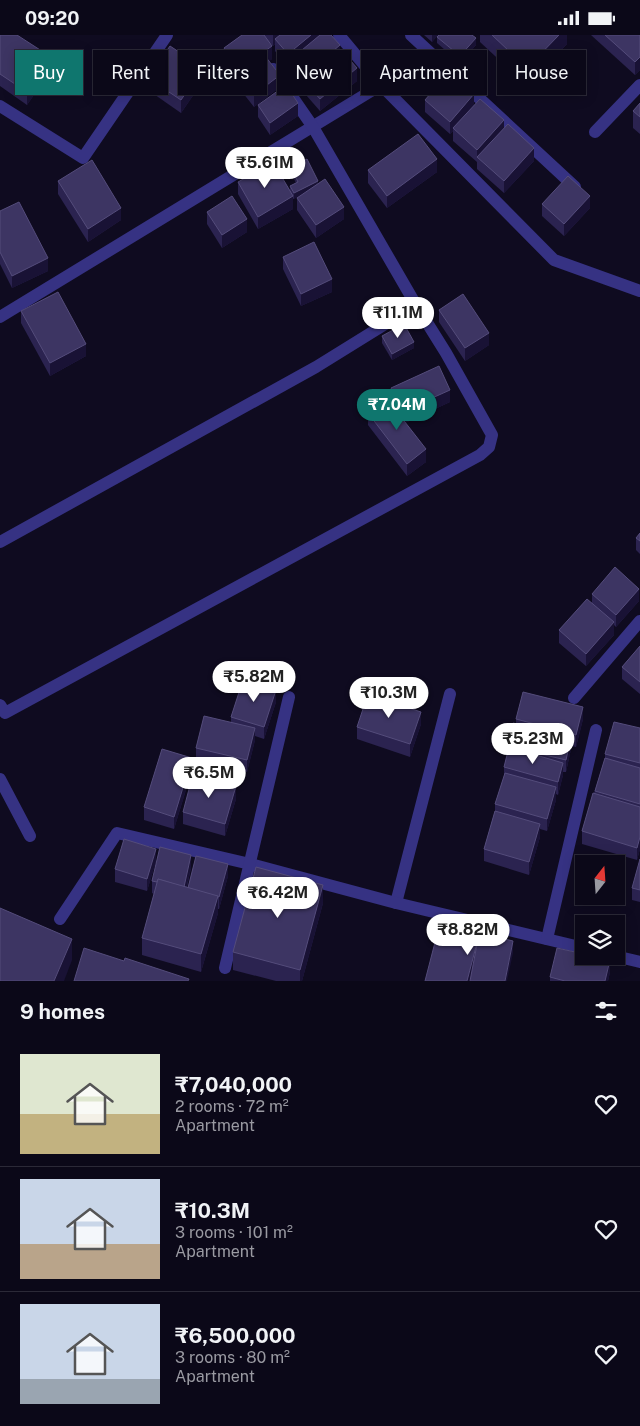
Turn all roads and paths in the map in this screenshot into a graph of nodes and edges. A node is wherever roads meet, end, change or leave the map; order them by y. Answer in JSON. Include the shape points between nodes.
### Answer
{"nodes":[{"id":1,"x":167,"y":35,"type":"edge"},
{"id":2,"x":339,"y":35,"type":"edge"},
{"id":3,"x":411,"y":35,"type":"edge"},
{"id":4,"x":361,"y":62,"type":"edge"},
{"id":5,"x":273,"y":69,"type":"edge"},
{"id":6,"x":640,"y":85,"type":"edge"},
{"id":7,"x":364,"y":95,"type":"edge"},
{"id":8,"x":390,"y":95,"type":"edge"},
{"id":9,"x":0,"y":106,"type":"edge"},
{"id":10,"x":313,"y":127,"type":"junction"},
{"id":11,"x":595,"y":132,"type":"dead end"},
{"id":12,"x":575,"y":187,"type":"edge"},
{"id":13,"x":640,"y":291,"type":"edge"},
{"id":14,"x":416,"y":305,"type":"junction"},
{"id":15,"x":0,"y":317,"type":"edge"},
{"id":16,"x":0,"y":541,"type":"edge"},
{"id":17,"x":640,"y":621,"type":"edge"},
{"id":18,"x":450,"y":694,"type":"dead end"},
{"id":19,"x":289,"y":697,"type":"dead end"},
{"id":20,"x":574,"y":698,"type":"dead end"},
{"id":21,"x":2,"y":712,"type":"edge"},
{"id":22,"x":596,"y":730,"type":"dead end"},
{"id":23,"x":0,"y":779,"type":"edge"},
{"id":24,"x":30,"y":836,"type":"dead end"},
{"id":25,"x":250,"y":864,"type":"junction"},
{"id":26,"x":396,"y":903,"type":"junction"},
{"id":27,"x":60,"y":919,"type":"dead end"},
{"id":28,"x":547,"y":939,"type":"junction"},
{"id":29,"x":575,"y":946,"type":"edge"},
{"id":30,"x":625,"y":959,"type":"edge"},
{"id":31,"x":640,"y":963,"type":"edge"},
{"id":32,"x":225,"y":969,"type":"dead end"}],
"edges":[{"from":1,"to":9,"type":"street","via":[[83,158]]},
{"from":2,"to":4,"type":"street"},
{"from":3,"to":12,"type":"street"},
{"from":5,"to":10,"type":"street"},
{"from":6,"to":11,"type":"street"},
{"from":7,"to":10,"type":"street"},
{"from":8,"to":13,"type":"street","via":[[554,260]]},
{"from":10,"to":14,"type":"street"},
{"from":10,"to":15,"type":"street"},
{"from":14,"to":16,"type":"street","via":[[316,367]]},
{"from":14,"to":21,"type":"street","via":[[492,435],[489,447],[480,455]]},
{"from":17,"to":20,"type":"street"},
{"from":18,"to":26,"type":"street"},
{"from":19,"to":25,"type":"street"},
{"from":22,"to":28,"type":"street"},
{"from":23,"to":24,"type":"street"},
{"from":25,"to":26,"type":"street"},
{"from":25,"to":27,"type":"street","via":[[117,833]]},
{"from":25,"to":32,"type":"street"},
{"from":26,"to":28,"type":"street"},
{"from":28,"to":29,"type":"street"},
{"from":30,"to":31,"type":"street"}]}
